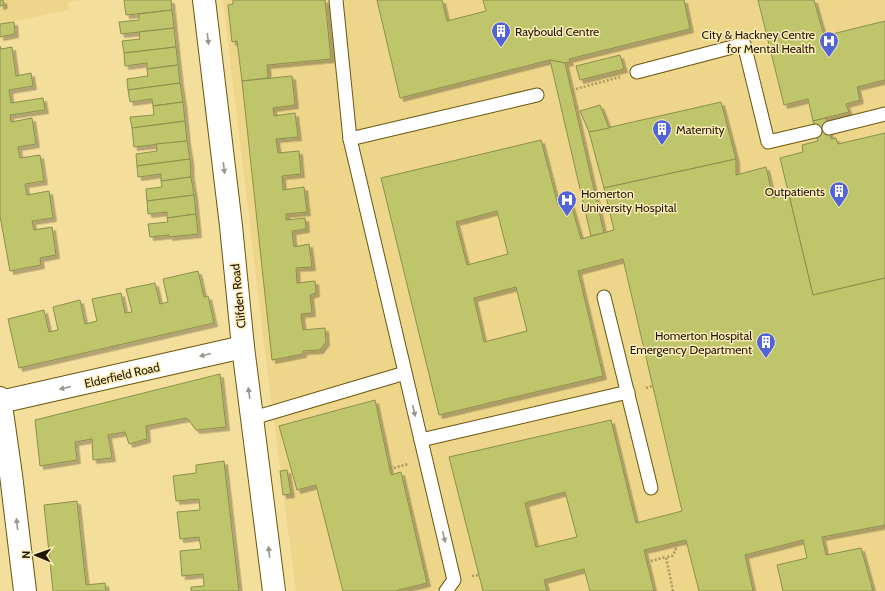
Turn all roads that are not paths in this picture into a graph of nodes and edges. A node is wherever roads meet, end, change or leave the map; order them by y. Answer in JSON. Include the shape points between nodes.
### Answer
{"nodes":[{"id":1,"x":204,"y":0,"type":"edge"},
{"id":2,"x":336,"y":0,"type":"edge"},
{"id":3,"x":637,"y":72,"type":"road end"},
{"id":4,"x":537,"y":95,"type":"dead end"},
{"id":5,"x":885,"y":114,"type":"edge"},
{"id":6,"x":829,"y":128,"type":"dead end"},
{"id":7,"x":815,"y":131,"type":"dead end"},
{"id":8,"x":350,"y":139,"type":"junction"},
{"id":9,"x":604,"y":297,"type":"dead end"},
{"id":10,"x":243,"y":347,"type":"junction"},
{"id":11,"x":405,"y":373,"type":"junction"},
{"id":12,"x":628,"y":392,"type":"junction"},
{"id":13,"x":0,"y":401,"type":"edge"},
{"id":14,"x":252,"y":418,"type":"junction"},
{"id":15,"x":421,"y":440,"type":"junction"},
{"id":16,"x":651,"y":488,"type":"dead end"},
{"id":17,"x":24,"y":591,"type":"edge"},
{"id":18,"x":274,"y":591,"type":"edge"},
{"id":19,"x":446,"y":591,"type":"edge"}],
"edges":[{"from":1,"to":10,"type":"street","name":"Clifden Road","one_way":true},
{"from":2,"to":8,"type":"lane"},
{"from":3,"to":7,"type":"lane","via":[[744,44],[768,142]]},
{"from":4,"to":8,"type":"lane"},
{"from":5,"to":6,"type":"lane"},
{"from":8,"to":11,"type":"lane"},
{"from":9,"to":12,"type":"lane"},
{"from":10,"to":13,"type":"street","name":"Elderfield Road","one_way":true},
{"from":14,"to":10,"type":"street","name":"Clifden Road","one_way":true},
{"from":11,"to":14,"type":"lane"},
{"from":11,"to":15,"type":"lane","one_way":true},
{"from":12,"to":15,"type":"lane"},
{"from":12,"to":16,"type":"lane"},
{"from":17,"to":13,"type":"street","one_way":true},
{"from":18,"to":14,"type":"street","name":"Clifden Road","one_way":true},
{"from":15,"to":19,"type":"lane","one_way":true,"via":[[454,580]]}]}
